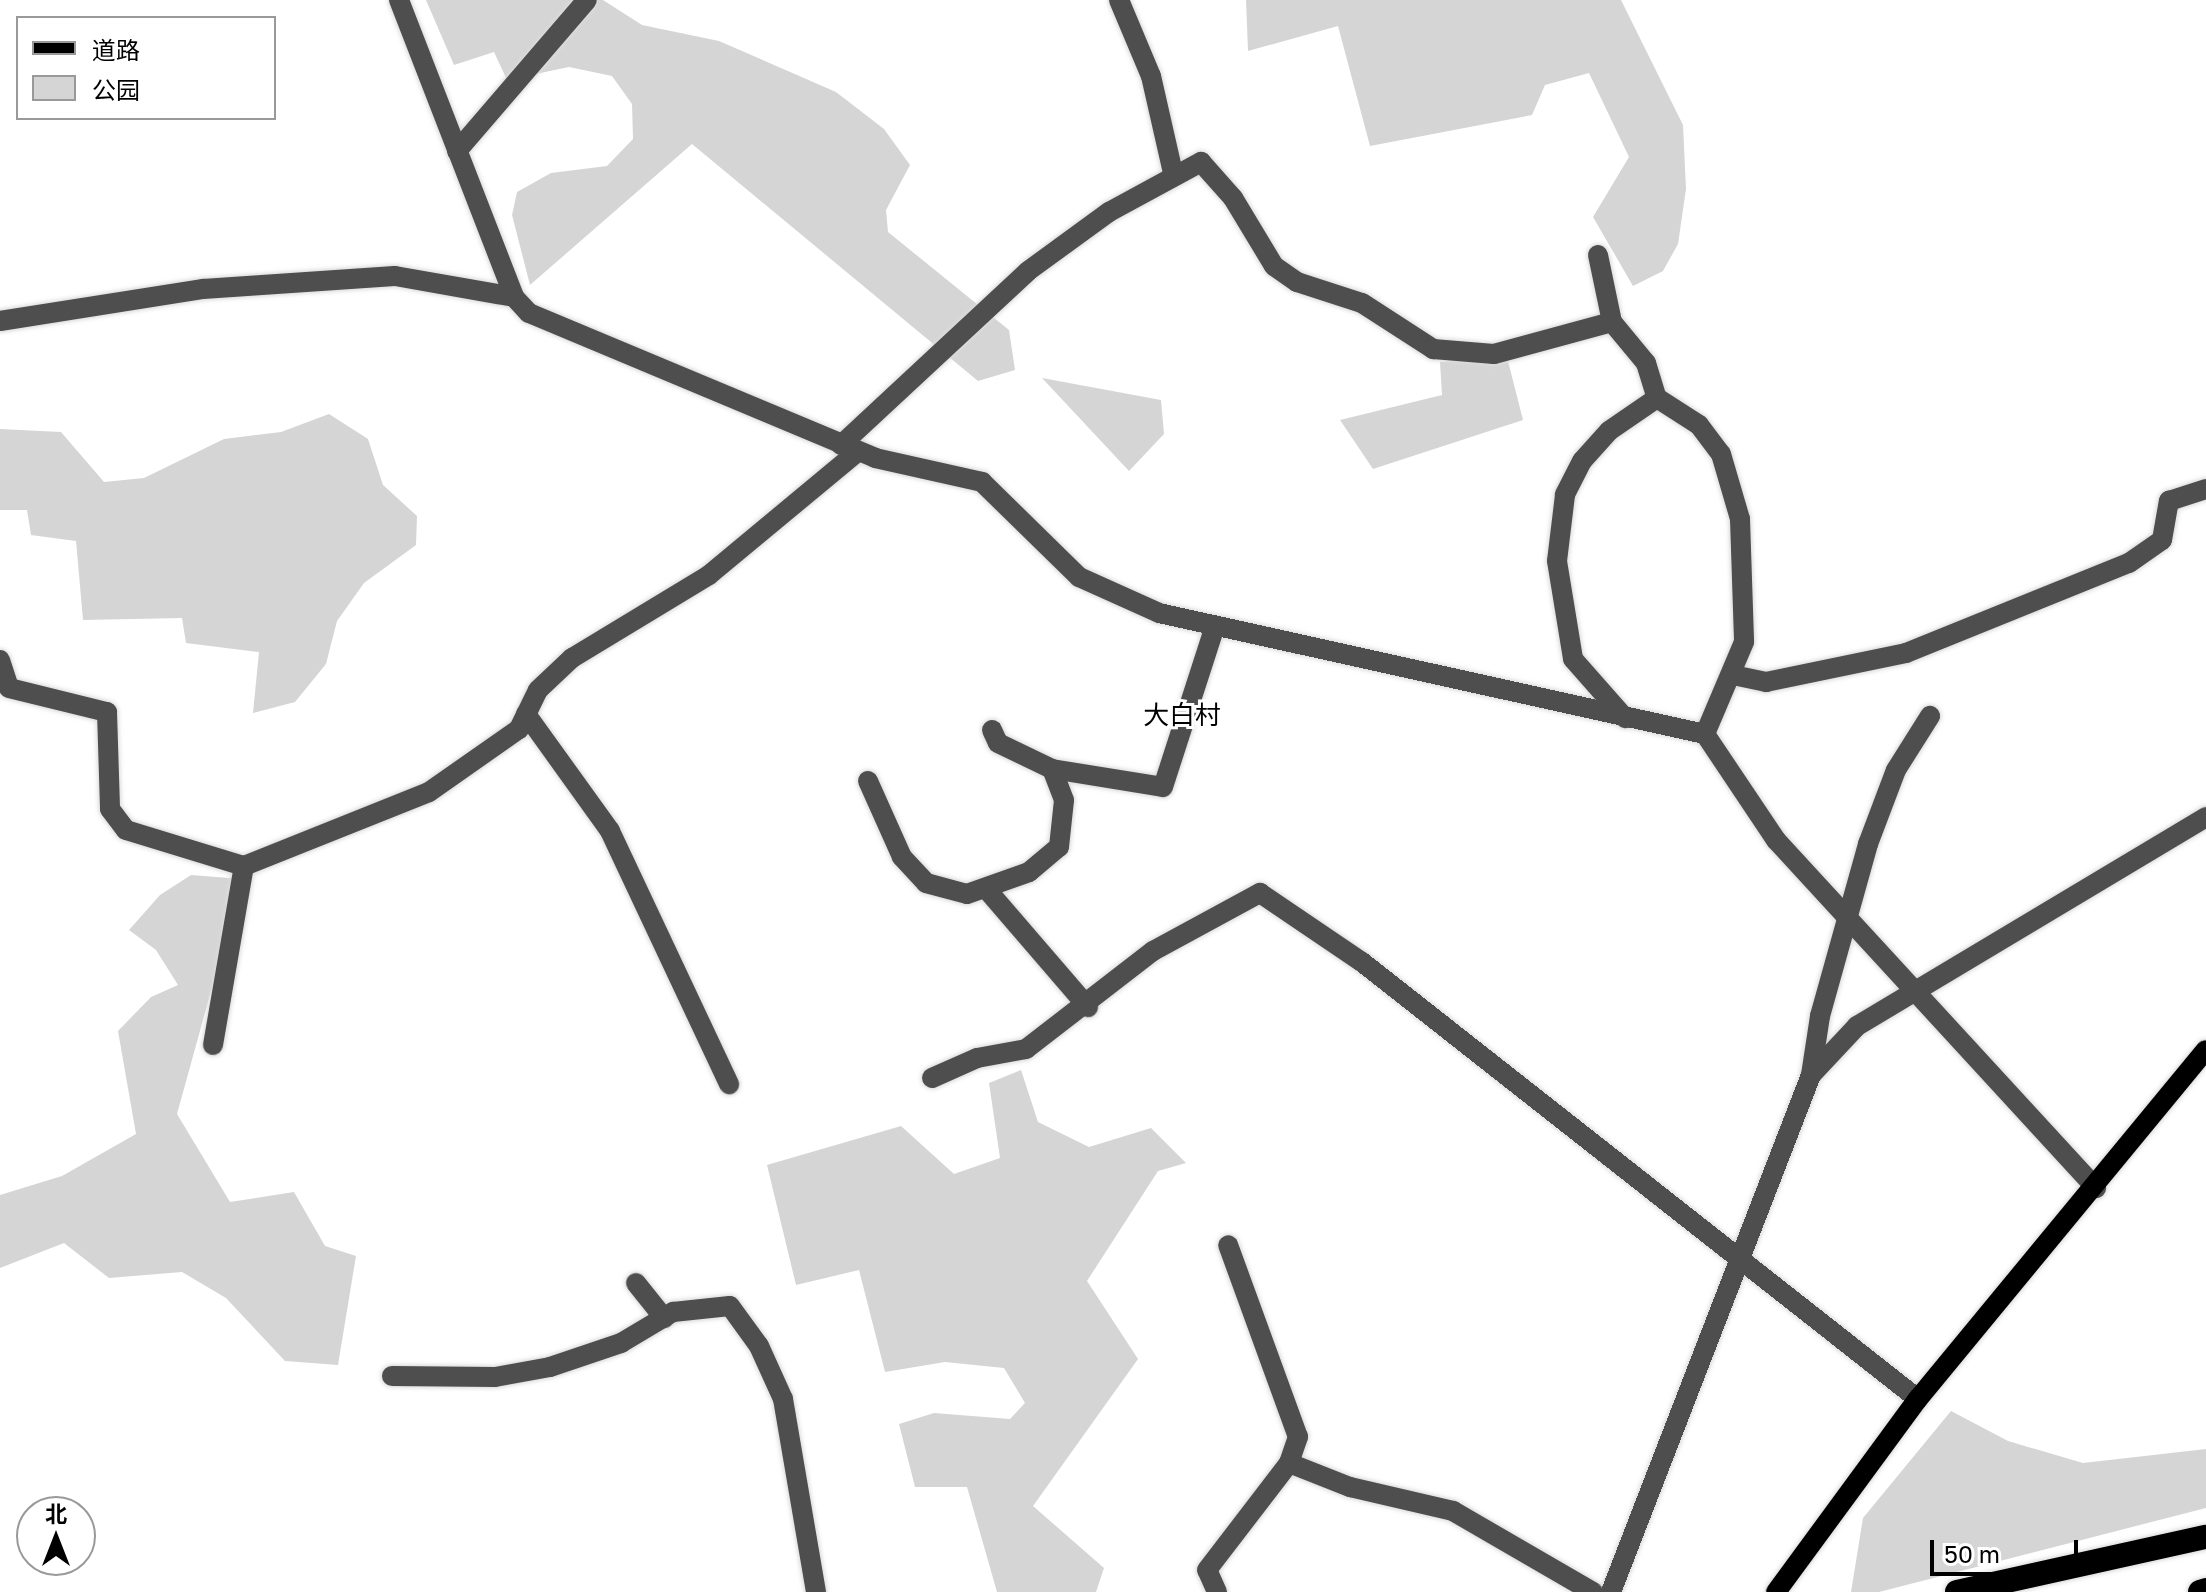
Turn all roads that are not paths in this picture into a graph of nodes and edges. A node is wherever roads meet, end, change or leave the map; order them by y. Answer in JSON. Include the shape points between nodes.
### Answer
{"nodes":[{"id":1,"x":399,"y":0,"type":"edge"},
{"id":2,"x":587,"y":0,"type":"edge"},
{"id":3,"x":1119,"y":0,"type":"edge"},
{"id":4,"x":457,"y":151,"type":"junction"},
{"id":5,"x":1173,"y":173,"type":"junction"},
{"id":6,"x":1598,"y":255,"type":"dead end"},
{"id":7,"x":514,"y":297,"type":"junction"},
{"id":8,"x":0,"y":321,"type":"edge"},
{"id":9,"x":1612,"y":322,"type":"junction"},
{"id":10,"x":1657,"y":398,"type":"junction"},
{"id":11,"x":849,"y":448,"type":"junction"},
{"id":12,"x":2206,"y":489,"type":"edge"},
{"id":13,"x":1215,"y":626,"type":"junction"},
{"id":14,"x":0,"y":660,"type":"edge"},
{"id":15,"x":1733,"y":675,"type":"junction"},
{"id":16,"x":526,"y":714,"type":"junction"},
{"id":17,"x":1930,"y":716,"type":"dead end"},
{"id":18,"x":1625,"y":718,"type":"junction"},
{"id":19,"x":992,"y":730,"type":"dead end"},
{"id":20,"x":1705,"y":734,"type":"junction"},
{"id":21,"x":1052,"y":769,"type":"junction"},
{"id":22,"x":868,"y":781,"type":"dead end"},
{"id":23,"x":2206,"y":817,"type":"edge"},
{"id":24,"x":244,"y":866,"type":"junction"},
{"id":25,"x":989,"y":892,"type":"junction"},
{"id":26,"x":1849,"y":919,"type":"junction"},
{"id":27,"x":1916,"y":992,"type":"junction"},
{"id":28,"x":1088,"y":1007,"type":"junction"},
{"id":29,"x":213,"y":1045,"type":"dead end"},
{"id":30,"x":2206,"y":1050,"type":"edge"},
{"id":31,"x":1811,"y":1075,"type":"junction"},
{"id":32,"x":932,"y":1078,"type":"dead end"},
{"id":33,"x":729,"y":1084,"type":"dead end"},
{"id":34,"x":2096,"y":1188,"type":"junction"},
{"id":35,"x":1228,"y":1245,"type":"dead end"},
{"id":36,"x":1744,"y":1259,"type":"junction"},
{"id":37,"x":636,"y":1283,"type":"dead end"},
{"id":38,"x":664,"y":1318,"type":"junction"},
{"id":39,"x":392,"y":1376,"type":"dead end"},
{"id":40,"x":1918,"y":1399,"type":"junction"},
{"id":41,"x":1289,"y":1463,"type":"junction"},
{"id":42,"x":2206,"y":1537,"type":"edge"},
{"id":43,"x":2206,"y":1590,"type":"edge"},
{"id":44,"x":816,"y":1592,"type":"edge"},
{"id":45,"x":1217,"y":1592,"type":"edge"},
{"id":46,"x":1593,"y":1592,"type":"edge"},
{"id":47,"x":1611,"y":1592,"type":"edge"},
{"id":48,"x":1776,"y":1592,"type":"edge"},
{"id":49,"x":1957,"y":1592,"type":"edge"},
{"id":50,"x":2200,"y":1592,"type":"edge"}],
"edges":[{"from":1,"to":4,"type":"street"},
{"from":2,"to":4,"type":"street"},
{"from":3,"to":5,"type":"street","via":[[1151,76]]},
{"from":4,"to":7,"type":"street"},
{"from":5,"to":9,"type":"street","via":[[1201,162],[1233,198],[1274,266],[1297,282],[1362,303],[1433,349],[1494,354]]},
{"from":5,"to":11,"type":"street","via":[[1028,271]]},
{"from":6,"to":9,"type":"street"},
{"from":7,"to":8,"type":"street","via":[[395,276],[203,289]]},
{"from":7,"to":11,"type":"street","via":[[529,313]]},
{"from":9,"to":10,"type":"street","via":[[1646,363]]},
{"from":10,"to":15,"type":"street","via":[[1699,425],[1732,482],[1745,577],[1744,642]]},
{"from":10,"to":18,"type":"street","via":[[1609,431],[1582,461],[1558,524],[1562,622],[1573,659]]},
{"from":11,"to":13,"type":"street","via":[[982,482],[1079,577],[1159,613]]},
{"from":11,"to":16,"type":"street","via":[[709,575],[572,658],[538,690]]},
{"from":12,"to":15,"type":"street","via":[[2169,501],[2162,540],[2129,563],[1906,653],[1766,682]]},
{"from":13,"to":18,"type":"street"},
{"from":13,"to":21,"type":"street","via":[[1163,787]]},
{"from":14,"to":24,"type":"street","via":[[9,688],[107,712],[110,809],[126,830]]},
{"from":15,"to":20,"type":"street"},
{"from":16,"to":24,"type":"street","via":[[519,729],[429,792]]},
{"from":16,"to":33,"type":"street","via":[[610,831]]},
{"from":17,"to":26,"type":"street","via":[[1896,770]]},
{"from":18,"to":20,"type":"street"},
{"from":19,"to":21,"type":"street","via":[[998,743]]},
{"from":20,"to":26,"type":"street","via":[[1776,840]]},
{"from":21,"to":25,"type":"street","via":[[1064,800],[1059,847]]},
{"from":22,"to":25,"type":"street","via":[[902,857],[926,883],[945,893]]},
{"from":23,"to":27,"type":"street"},
{"from":24,"to":29,"type":"street"},
{"from":25,"to":28,"type":"street"},
{"from":26,"to":27,"type":"street"},
{"from":26,"to":31,"type":"street"},
{"from":27,"to":31,"type":"street","via":[[1857,1026]]},
{"from":27,"to":34,"type":"street"},
{"from":28,"to":32,"type":"street","via":[[1026,1049],[977,1058]]},
{"from":28,"to":36,"type":"street","via":[[1153,951],[1260,893],[1338,944]]},
{"from":30,"to":34,"type":"main road"},
{"from":31,"to":36,"type":"street"},
{"from":34,"to":40,"type":"main road"},
{"from":35,"to":41,"type":"street","via":[[1298,1437]]},
{"from":36,"to":40,"type":"street"},
{"from":36,"to":47,"type":"street"},
{"from":37,"to":38,"type":"street"},
{"from":38,"to":39,"type":"street","via":[[621,1343],[550,1367],[495,1377]]},
{"from":38,"to":44,"type":"street","via":[[730,1306],[759,1346],[783,1399]]},
{"from":40,"to":48,"type":"main road"},
{"from":41,"to":45,"type":"street","via":[[1207,1570]]},
{"from":41,"to":46,"type":"street","via":[[1350,1487],[1453,1511]]},
{"from":42,"to":49,"type":"highway"},
{"from":43,"to":50,"type":"highway"}]}
